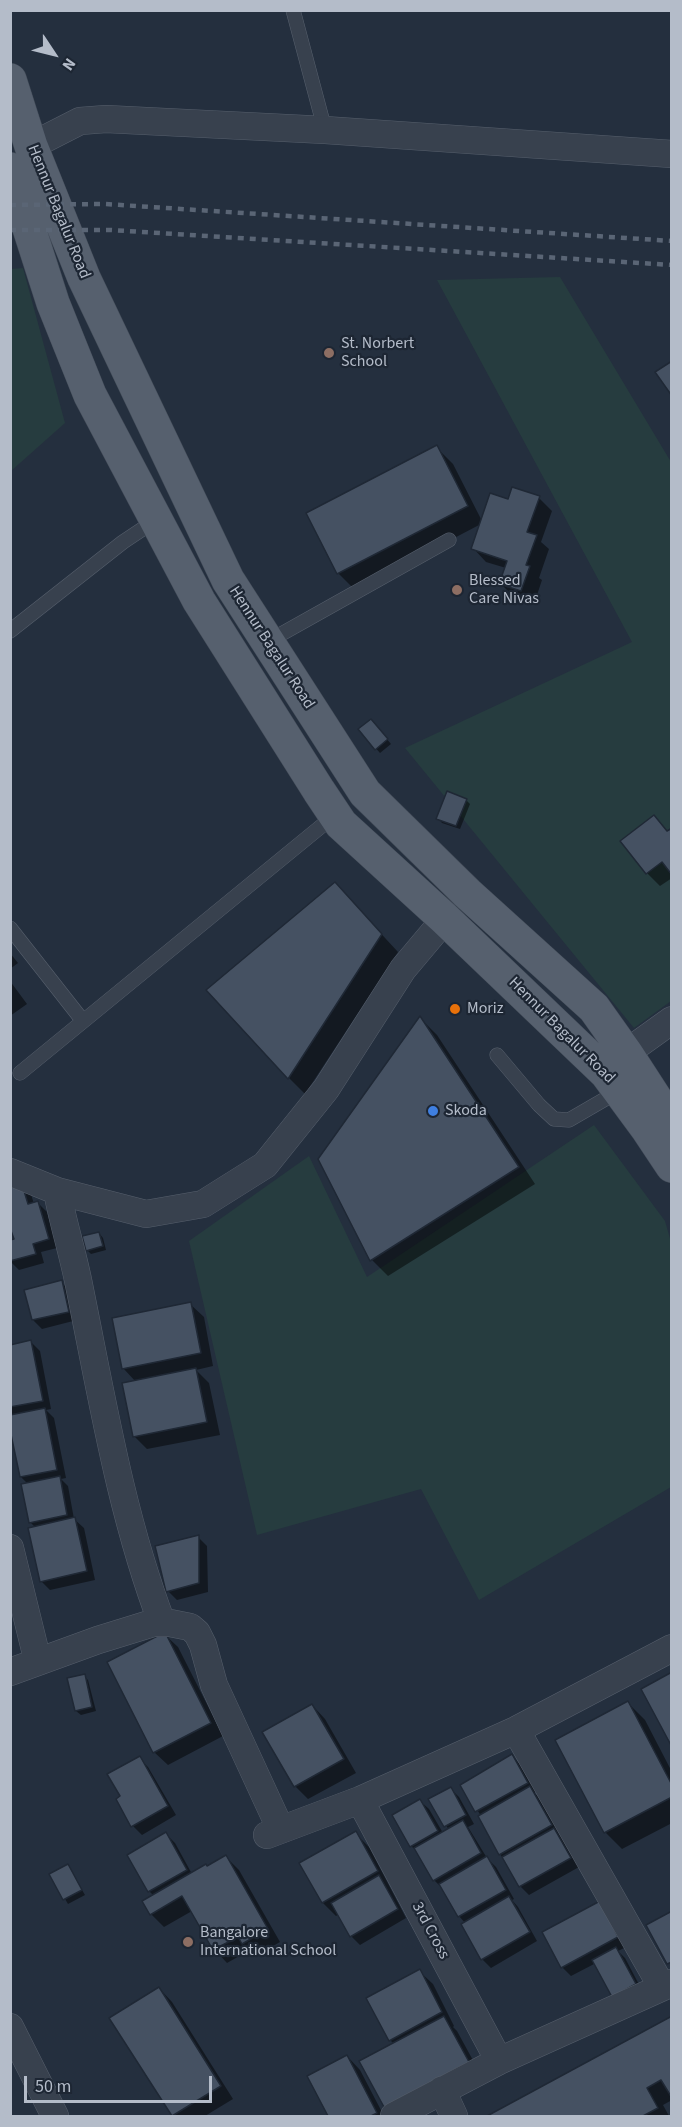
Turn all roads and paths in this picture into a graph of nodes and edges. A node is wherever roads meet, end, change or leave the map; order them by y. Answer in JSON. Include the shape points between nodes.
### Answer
{"nodes":[{"id":1,"x":293,"y":10,"type":"edge"},
{"id":2,"x":10,"y":80,"type":"edge"},
{"id":3,"x":325,"y":130,"type":"junction"},
{"id":4,"x":672,"y":154,"type":"edge"},
{"id":5,"x":21,"y":158,"type":"edge"},
{"id":6,"x":156,"y":520,"type":"junction"},
{"id":7,"x":448,"y":540,"type":"dead end"},
{"id":8,"x":10,"y":631,"type":"edge"},
{"id":9,"x":267,"y":642,"type":"junction"},
{"id":10,"x":335,"y":815,"type":"junction"},
{"id":11,"x":445,"y":918,"type":"junction"},
{"id":12,"x":10,"y":928,"type":"edge"},
{"id":13,"x":672,"y":1020,"type":"edge"},
{"id":14,"x":83,"y":1021,"type":"junction"},
{"id":15,"x":497,"y":1055,"type":"dead end"},
{"id":16,"x":20,"y":1072,"type":"dead end"},
{"id":17,"x":617,"y":1072,"type":"junction"},
{"id":18,"x":670,"y":1117,"type":"edge"},
{"id":19,"x":672,"y":1166,"type":"edge"},
{"id":20,"x":10,"y":1172,"type":"edge"},
{"id":21,"x":57,"y":1191,"type":"junction"},
{"id":22,"x":10,"y":1548,"type":"edge"},
{"id":23,"x":162,"y":1623,"type":"junction"},
{"id":24,"x":672,"y":1648,"type":"edge"},
{"id":25,"x":38,"y":1662,"type":"junction"},
{"id":26,"x":10,"y":1672,"type":"edge"},
{"id":27,"x":516,"y":1730,"type":"junction"},
{"id":28,"x":360,"y":1800,"type":"junction"},
{"id":29,"x":667,"y":1985,"type":"edge"},
{"id":30,"x":10,"y":2027,"type":"edge"},
{"id":31,"x":499,"y":2061,"type":"junction"},
{"id":32,"x":20,"y":2074,"type":"edge"},
{"id":33,"x":442,"y":2090,"type":"junction"},
{"id":34,"x":55,"y":2116,"type":"edge"},
{"id":35,"x":394,"y":2116,"type":"edge"},
{"id":36,"x":454,"y":2116,"type":"edge"}],
"edges":[{"from":1,"to":3,"type":"lane"},
{"from":2,"to":5,"type":"main road","name":"Hennur Bagalur Road"},
{"from":3,"to":4,"type":"street"},
{"from":3,"to":5,"type":"street","via":[[106,119],[80,122]]},
{"from":5,"to":6,"type":"main road","name":"Hennur Bagalur Road","via":[[53,303],[87,388]]},
{"from":5,"to":9,"type":"main road","name":"Hennur Bagalur Road","via":[[84,278],[223,570]]},
{"from":6,"to":8,"type":"lane"},
{"from":6,"to":10,"type":"main road","name":"Hennur Bagalur Road","via":[[199,601]]},
{"from":7,"to":9,"type":"lane"},
{"from":9,"to":17,"type":"main road","name":"Hennur Bagalur Road","via":[[365,793],[466,893],[594,1008]]},
{"from":10,"to":11,"type":"main road","name":"Hennur Bagalur Road"},
{"from":10,"to":14,"type":"lane"},
{"from":11,"to":17,"type":"main road","name":"Hennur Bagalur Road"},
{"from":11,"to":21,"type":"street","via":[[403,969],[326,1089],[265,1165],[203,1204],[146,1214]]},
{"from":12,"to":14,"type":"lane"},
{"from":13,"to":17,"type":"street"},
{"from":14,"to":16,"type":"lane"},
{"from":15,"to":17,"type":"lane","via":[[554,1119],[569,1120]]},
{"from":17,"to":18,"type":"main road","name":"Hennur Bagalur Road"},
{"from":17,"to":19,"type":"main road","name":"Hennur Bagalur Road"},
{"from":20,"to":21,"type":"street"},
{"from":21,"to":23,"type":"street","via":[[143,1574]]},
{"from":22,"to":25,"type":"street"},
{"from":23,"to":25,"type":"street"},
{"from":23,"to":28,"type":"street","via":[[186,1625],[196,1633],[274,1832]]},
{"from":24,"to":27,"type":"street"},
{"from":25,"to":26,"type":"street"},
{"from":27,"to":28,"type":"street"},
{"from":27,"to":29,"type":"street"},
{"from":28,"to":31,"type":"street","name":"3rd Cross"},
{"from":29,"to":31,"type":"street"},
{"from":30,"to":32,"type":"street"},
{"from":31,"to":33,"type":"street"},
{"from":32,"to":34,"type":"street"},
{"from":33,"to":35,"type":"street"},
{"from":33,"to":36,"type":"street"}]}
